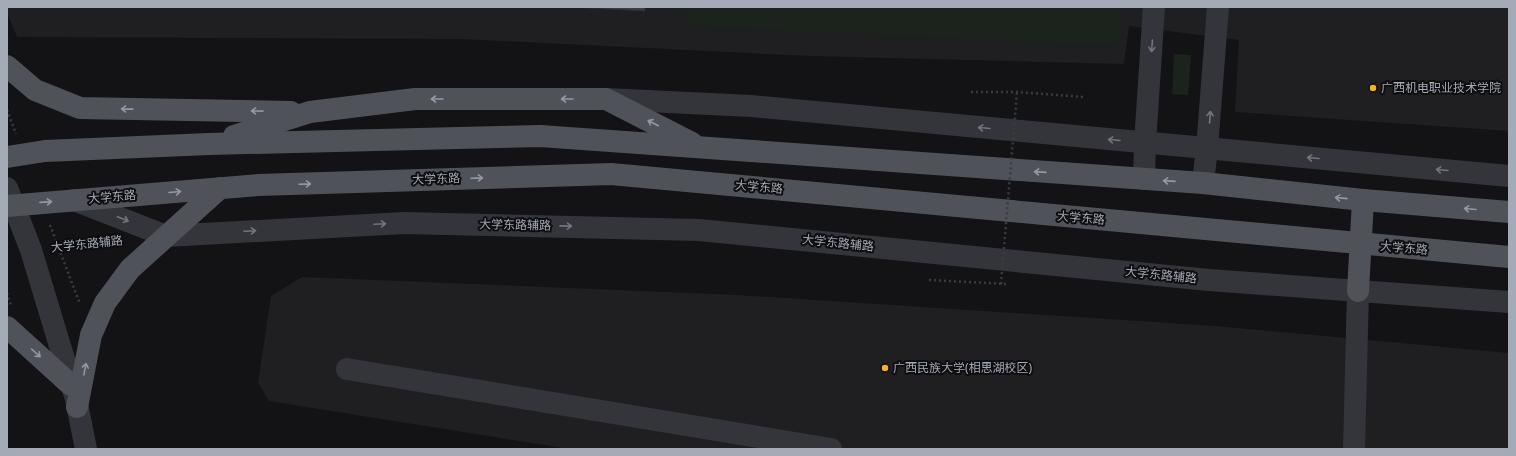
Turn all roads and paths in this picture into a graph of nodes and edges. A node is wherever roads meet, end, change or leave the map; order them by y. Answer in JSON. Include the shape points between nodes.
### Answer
{"nodes":[{"id":1,"x":1154,"y":7,"type":"edge"},
{"id":2,"x":1218,"y":7,"type":"edge"},
{"id":3,"x":7,"y":66,"type":"edge"},
{"id":4,"x":971,"y":92,"type":"dead end"},
{"id":5,"x":1018,"y":92,"type":"junction"},
{"id":6,"x":1083,"y":97,"type":"dead end"},
{"id":7,"x":606,"y":99,"type":"junction"},
{"id":8,"x":310,"y":112,"type":"junction"},
{"id":9,"x":1145,"y":143,"type":"junction"},
{"id":10,"x":209,"y":144,"type":"junction"},
{"id":11,"x":700,"y":148,"type":"junction"},
{"id":12,"x":1208,"y":148,"type":"junction"},
{"id":13,"x":7,"y":157,"type":"edge"},
{"id":14,"x":1509,"y":176,"type":"edge"},
{"id":15,"x":1144,"y":179,"type":"junction"},
{"id":16,"x":1204,"y":183,"type":"junction"},
{"id":17,"x":220,"y":188,"type":"junction"},
{"id":18,"x":9,"y":200,"type":"edge"},
{"id":19,"x":74,"y":200,"type":"junction"},
{"id":20,"x":1363,"y":200,"type":"junction"},
{"id":21,"x":1509,"y":212,"type":"edge"},
{"id":22,"x":166,"y":236,"type":"junction"},
{"id":23,"x":120,"y":241,"type":"dead end"},
{"id":24,"x":1361,"y":244,"type":"junction"},
{"id":25,"x":31,"y":250,"type":"junction"},
{"id":26,"x":1509,"y":258,"type":"edge"},
{"id":27,"x":1000,"y":284,"type":"dead end"},
{"id":28,"x":1358,"y":291,"type":"junction"},
{"id":29,"x":1509,"y":302,"type":"edge"},
{"id":30,"x":7,"y":327,"type":"edge"},
{"id":31,"x":347,"y":369,"type":"dead end"},
{"id":32,"x":72,"y":385,"type":"junction"},
{"id":33,"x":77,"y":407,"type":"junction"},
{"id":34,"x":86,"y":449,"type":"edge"},
{"id":35,"x":831,"y":449,"type":"edge"},
{"id":36,"x":1354,"y":449,"type":"edge"}],
"edges":[{"from":1,"to":9,"type":"street","one_way":true},
{"from":12,"to":2,"type":"street","one_way":true},
{"from":8,"to":3,"type":"main road","one_way":true,"via":[[80,108],[35,90]]},
{"from":4,"to":5,"type":"path"},
{"from":5,"to":6,"type":"path"},
{"from":5,"to":27,"type":"path","bridge":true},
{"from":7,"to":8,"type":"main road","one_way":true,"via":[[415,99]]},
{"from":9,"to":7,"type":"street","one_way":true,"via":[[751,106]]},
{"from":11,"to":7,"type":"main road","one_way":true},
{"from":8,"to":10,"type":"main road"},
{"from":9,"to":12,"type":"street"},
{"from":9,"to":15,"type":"street"},
{"from":10,"to":11,"type":"main road","via":[[540,136]]},
{"from":10,"to":13,"type":"main road","via":[[45,151]]},
{"from":15,"to":11,"type":"main road","one_way":true},
{"from":14,"to":12,"type":"street","one_way":true},
{"from":12,"to":16,"type":"street"},
{"from":16,"to":15,"type":"main road","one_way":true},
{"from":20,"to":16,"type":"main road","one_way":true},
{"from":19,"to":17,"type":"main road","name":"大学东路","one_way":true},
{"from":17,"to":22,"type":"main road"},
{"from":17,"to":24,"type":"main road","name":"大学东路","one_way":true,"via":[[611,174]]},
{"from":18,"to":19,"type":"main road","name":"大学东路","one_way":true},
{"from":18,"to":25,"type":"street"},
{"from":19,"to":22,"type":"street","name":"大学东路辅路","one_way":true},
{"from":21,"to":20,"type":"main road","one_way":true},
{"from":20,"to":24,"type":"main road"},
{"from":22,"to":28,"type":"street","name":"大学东路辅路","one_way":true,"via":[[404,223],[699,230],[1209,280]]},
{"from":33,"to":22,"type":"main road","one_way":true,"via":[[91,335],[106,303],[130,269]]},
{"from":23,"to":25,"type":"path","name":"大学东路辅路"},
{"from":24,"to":26,"type":"main road","name":"大学东路"},
{"from":24,"to":28,"type":"main road"},
{"from":25,"to":32,"type":"street"},
{"from":28,"to":29,"type":"street","name":"大学东路辅路"},
{"from":28,"to":36,"type":"street"},
{"from":30,"to":32,"type":"main road","one_way":true},
{"from":31,"to":35,"type":"street"},
{"from":32,"to":33,"type":"street"},
{"from":33,"to":34,"type":"street"}]}
